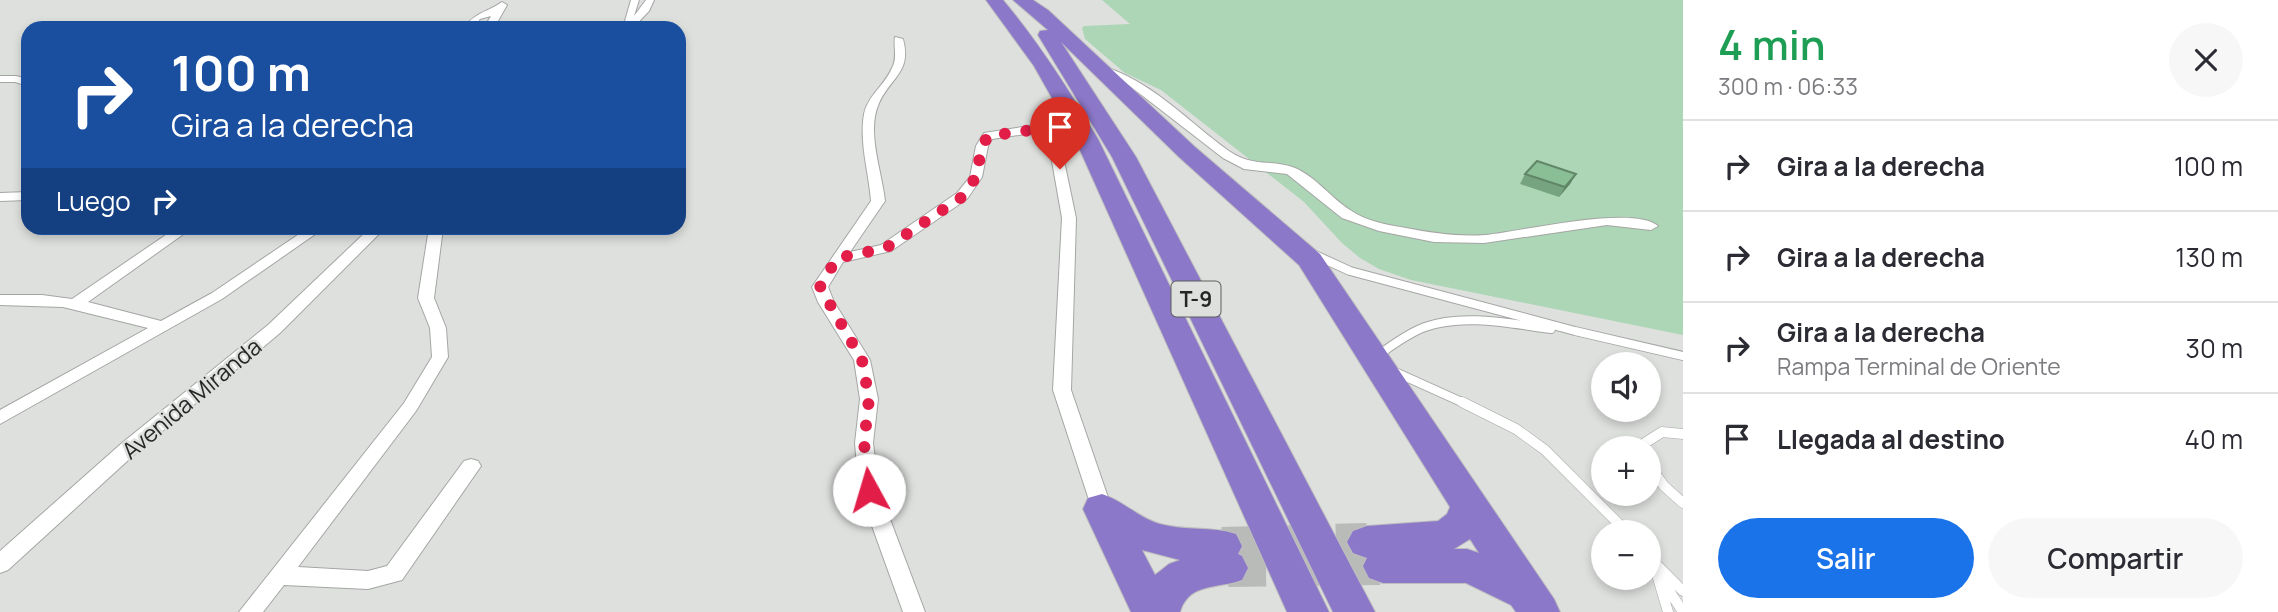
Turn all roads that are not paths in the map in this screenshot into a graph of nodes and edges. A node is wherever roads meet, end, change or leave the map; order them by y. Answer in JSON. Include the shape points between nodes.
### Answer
{"nodes":[{"id":1,"x":635,"y":0,"type":"edge"},
{"id":2,"x":650,"y":0,"type":"edge"},
{"id":3,"x":994,"y":0,"type":"edge"},
{"id":4,"x":1019,"y":0,"type":"edge"},
{"id":5,"x":502,"y":5,"type":"edge"},
{"id":6,"x":474,"y":21,"type":"edge"},
{"id":7,"x":493,"y":21,"type":"edge"},
{"id":8,"x":628,"y":21,"type":"edge"},
{"id":9,"x":635,"y":21,"type":"edge"},
{"id":10,"x":898,"y":39,"type":"dead end"},
{"id":11,"x":1101,"y":69,"type":"junction"},
{"id":12,"x":1051,"y":76,"type":"junction"},
{"id":13,"x":0,"y":79,"type":"edge"},
{"id":14,"x":21,"y":81,"type":"edge"},
{"id":15,"x":1051,"y":120,"type":"junction"},
{"id":16,"x":21,"y":196,"type":"edge"},
{"id":17,"x":0,"y":197,"type":"edge"},
{"id":18,"x":1651,"y":226,"type":"dead end"},
{"id":19,"x":175,"y":235,"type":"edge"},
{"id":20,"x":307,"y":235,"type":"edge"},
{"id":21,"x":371,"y":235,"type":"edge"},
{"id":22,"x":435,"y":235,"type":"edge"},
{"id":23,"x":1283,"y":236,"type":"junction"},
{"id":24,"x":837,"y":258,"type":"junction"},
{"id":25,"x":0,"y":300,"type":"edge"},
{"id":26,"x":75,"y":303,"type":"junction"},
{"id":27,"x":164,"y":327,"type":"junction"},
{"id":28,"x":1575,"y":331,"type":"junction"},
{"id":29,"x":1683,"y":356,"type":"edge"},
{"id":30,"x":1378,"y":361,"type":"junction"},
{"id":31,"x":0,"y":418,"type":"edge"},
{"id":32,"x":1683,"y":434,"type":"edge"},
{"id":33,"x":1656,"y":436,"type":"edge"},
{"id":34,"x":471,"y":466,"type":"dead end"},
{"id":35,"x":1661,"y":482,"type":"edge"},
{"id":36,"x":1683,"y":503,"type":"edge"},
{"id":37,"x":1469,"y":507,"type":"junction"},
{"id":38,"x":1102,"y":509,"type":"junction"},
{"id":39,"x":1615,"y":520,"type":"edge"},
{"id":40,"x":0,"y":564,"type":"edge"},
{"id":41,"x":1661,"y":570,"type":"edge"},
{"id":42,"x":279,"y":575,"type":"junction"},
{"id":43,"x":1661,"y":577,"type":"edge"},
{"id":44,"x":1660,"y":590,"type":"edge"},
{"id":45,"x":1683,"y":591,"type":"edge"},
{"id":46,"x":1534,"y":603,"type":"edge"},
{"id":47,"x":250,"y":612,"type":"edge"},
{"id":48,"x":914,"y":612,"type":"edge"},
{"id":49,"x":1152,"y":612,"type":"edge"},
{"id":50,"x":1159,"y":612,"type":"edge"},
{"id":51,"x":1308,"y":612,"type":"edge"},
{"id":52,"x":1354,"y":612,"type":"edge"},
{"id":53,"x":1668,"y":612,"type":"edge"},
{"id":54,"x":1683,"y":612,"type":"edge"}],
"edges":[{"from":1,"to":8,"type":"street"},
{"from":2,"to":9,"type":"street"},
{"from":3,"to":12,"type":"highway","number":"T-9"},
{"from":4,"to":11,"type":"highway","via":[[1042,14]]},
{"from":4,"to":52,"type":"highway","number":"T-9","via":[[1038,19],[1124,157]]},
{"from":5,"to":6,"type":"street"},
{"from":5,"to":7,"type":"street"},
{"from":10,"to":24,"type":"street","via":[[902,49],[895,74],[874,101],[869,117],[878,201]]},
{"from":11,"to":18,"type":"street","via":[[1125,77],[1227,155],[1248,166],[1290,171],[1347,215],[1384,228],[1434,238],[1484,239],[1607,221]]},
{"from":11,"to":23,"type":"highway"},
{"from":12,"to":15,"type":"highway"},
{"from":12,"to":51,"type":"highway","number":"T-9","via":[[1116,199]]},
{"from":13,"to":14,"type":"street"},
{"from":15,"to":24,"type":"street","via":[[1032,130],[988,136],[976,177],[962,197],[886,248]]},
{"from":15,"to":38,"type":"street","via":[[1069,218],[1062,390]]},
{"from":16,"to":17,"type":"street"},
{"from":19,"to":26,"type":"street"},
{"from":20,"to":27,"type":"street"},
{"from":21,"to":40,"type":"street","name":"Avenida Miranda","via":[[274,329],[129,448]]},
{"from":22,"to":42,"type":"street","via":[[426,298],[441,345],[434,370],[411,407]]},
{"from":23,"to":28,"type":"lane","via":[[1350,271]]},
{"from":23,"to":30,"type":"highway","via":[[1310,260]]},
{"from":24,"to":48,"type":"street","via":[[820,287],[862,360],[869,399],[864,443],[869,490]]},
{"from":25,"to":26,"type":"street","via":[[43,298]]},
{"from":26,"to":27,"type":"street"},
{"from":27,"to":31,"type":"street"},
{"from":28,"to":29,"type":"lane"},
{"from":28,"to":30,"type":"lane","via":[[1489,321],[1431,324],[1406,336]]},
{"from":30,"to":37,"type":"highway"},
{"from":30,"to":39,"type":"lane","via":[[1517,430]]},
{"from":32,"to":33,"type":"lane","via":[[1662,432]]},
{"from":34,"to":42,"type":"street","via":[[394,574],[368,580]]},
{"from":35,"to":36,"type":"lane"},
{"from":37,"to":46,"type":"highway"},
{"from":37,"to":46,"type":"highway","via":[[1463,524],[1445,536],[1375,554],[1467,566],[1494,576]]},
{"from":38,"to":49,"type":"highway"},
{"from":38,"to":50,"type":"highway","via":[[1126,527],[1225,557],[1173,582]]},
{"from":41,"to":45,"type":"lane"},
{"from":42,"to":47,"type":"street"},
{"from":43,"to":54,"type":"lane"},
{"from":44,"to":53,"type":"lane"}]}
